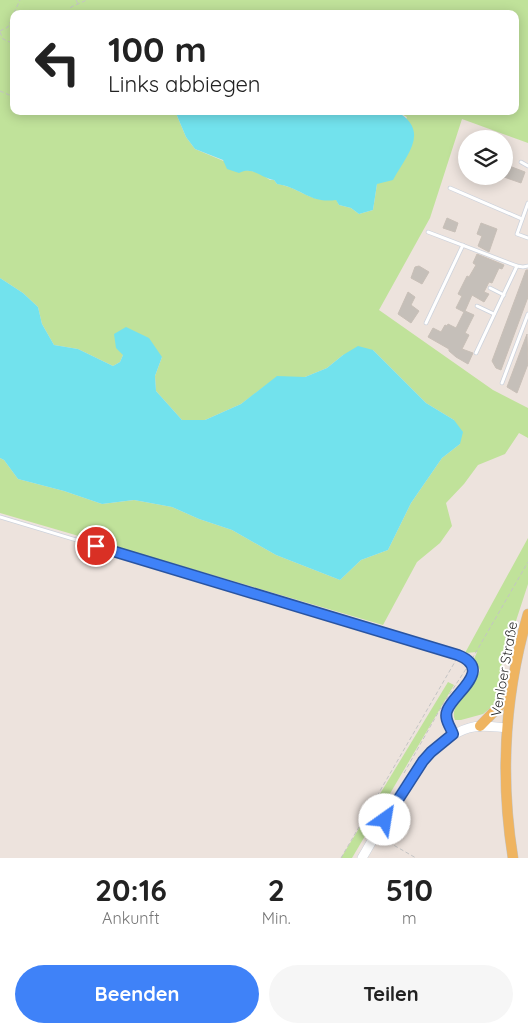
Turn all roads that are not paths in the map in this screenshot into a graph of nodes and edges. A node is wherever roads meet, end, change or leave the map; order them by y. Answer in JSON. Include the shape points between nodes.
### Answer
{"nodes":[{"id":1,"x":521,"y":162,"type":"dead end"},
{"id":2,"x":528,"y":166,"type":"edge"},
{"id":3,"x":450,"y":188,"type":"dead end"},
{"id":4,"x":528,"y":203,"type":"edge"},
{"id":5,"x":522,"y":219,"type":"junction"},
{"id":6,"x":428,"y":232,"type":"dead end"},
{"id":7,"x":528,"y":238,"type":"edge"},
{"id":8,"x":463,"y":245,"type":"junction"},
{"id":9,"x":517,"y":266,"type":"junction"},
{"id":10,"x":528,"y":266,"type":"edge"},
{"id":11,"x":490,"y":288,"type":"dead end"},
{"id":12,"x":504,"y":295,"type":"junction"},
{"id":13,"x":476,"y":306,"type":"dead end"},
{"id":14,"x":494,"y":314,"type":"junction"},
{"id":15,"x":528,"y":314,"type":"edge"},
{"id":16,"x":426,"y":323,"type":"dead end"},
{"id":17,"x":476,"y":353,"type":"dead end"},
{"id":18,"x":502,"y":383,"type":"dead end"},
{"id":19,"x":0,"y":517,"type":"edge"},
{"id":20,"x":528,"y":614,"type":"edge"},
{"id":21,"x":510,"y":696,"type":"junction"},
{"id":22,"x":480,"y":726,"type":"junction"},
{"id":23,"x":507,"y":728,"type":"junction"},
{"id":24,"x":453,"y":734,"type":"junction"},
{"id":25,"x":362,"y":858,"type":"edge"},
{"id":26,"x":513,"y":858,"type":"edge"}],
"edges":[{"from":1,"to":2,"type":"lane"},
{"from":3,"to":5,"type":"lane"},
{"from":4,"to":5,"type":"lane"},
{"from":5,"to":7,"type":"lane","via":[[517,234]]},
{"from":6,"to":8,"type":"lane"},
{"from":8,"to":9,"type":"lane"},
{"from":8,"to":16,"type":"lane"},
{"from":9,"to":10,"type":"lane"},
{"from":9,"to":12,"type":"lane"},
{"from":11,"to":12,"type":"lane"},
{"from":12,"to":14,"type":"lane"},
{"from":13,"to":14,"type":"lane"},
{"from":14,"to":17,"type":"lane"},
{"from":15,"to":18,"type":"lane"},
{"from":19,"to":24,"type":"lane","via":[[464,657],[470,662],[472,678],[447,710],[446,719]]},
{"from":20,"to":21,"type":"main road","name":"Venloer Straße"},
{"from":21,"to":22,"type":"main road"},
{"from":21,"to":23,"type":"main road","name":"Venloer Straße"},
{"from":22,"to":23,"type":"main road","name":"Venloer Straße"},
{"from":22,"to":24,"type":"main road","name":"Venloer Straße"},
{"from":23,"to":26,"type":"main road","via":[[506,772]]},
{"from":24,"to":25,"type":"main road","name":"Venloer Straße","via":[[423,761]]}]}
